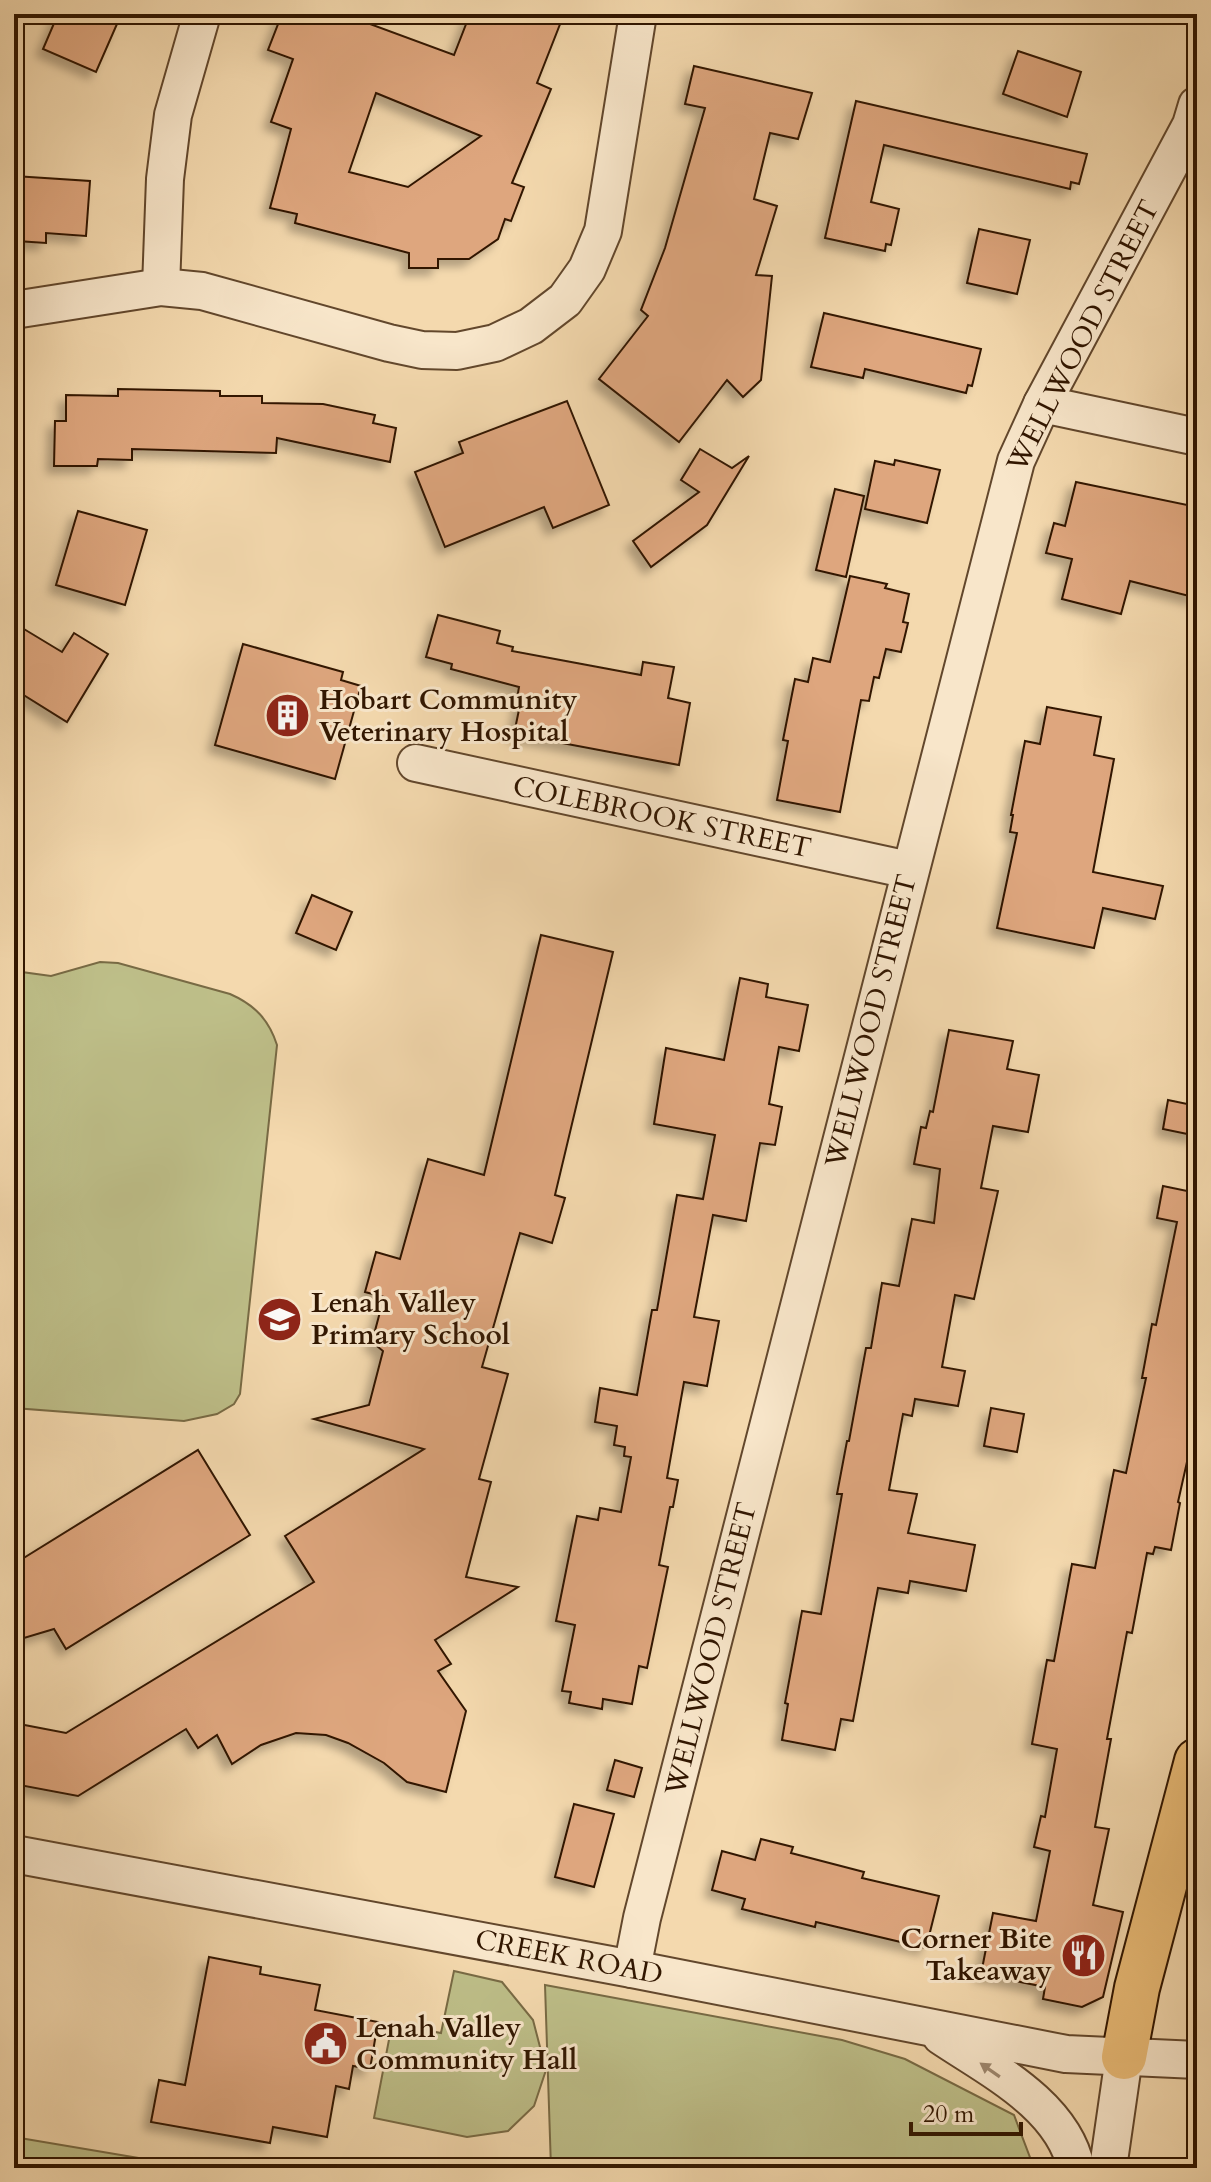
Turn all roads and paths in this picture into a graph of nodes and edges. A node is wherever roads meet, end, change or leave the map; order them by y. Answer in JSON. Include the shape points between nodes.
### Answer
{"nodes":[{"id":1,"x":202,"y":14,"type":"edge"},
{"id":2,"x":638,"y":14,"type":"edge"},
{"id":3,"x":1197,"y":105,"type":"edge"},
{"id":4,"x":161,"y":287,"type":"junction"},
{"id":5,"x":14,"y":310,"type":"edge"},
{"id":6,"x":1042,"y":404,"type":"junction"},
{"id":7,"x":1197,"y":437,"type":"edge"},
{"id":8,"x":416,"y":763,"type":"dead end"},
{"id":9,"x":909,"y":870,"type":"junction"},
{"id":10,"x":1197,"y":1761,"type":"edge"},
{"id":11,"x":14,"y":1854,"type":"edge"},
{"id":12,"x":632,"y":1969,"type":"junction"},
{"id":13,"x":926,"y":2026,"type":"junction"},
{"id":14,"x":1124,"y":2057,"type":"junction"},
{"id":15,"x":1197,"y":2060,"type":"edge"},
{"id":16,"x":1076,"y":2168,"type":"edge"},
{"id":17,"x":1108,"y":2168,"type":"edge"}],
"edges":[{"from":1,"to":4,"type":"street","via":[[173,115]]},
{"from":2,"to":4,"type":"street","via":[[603,231],[587,269],[565,300],[531,326],[495,343],[457,351],[422,350],[202,291]]},
{"from":3,"to":6,"type":"street","name":"WELLWOOD STREET"},
{"from":4,"to":5,"type":"street"},
{"from":6,"to":7,"type":"street"},
{"from":6,"to":9,"type":"street","name":"WELLWOOD STREET","via":[[1016,461]]},
{"from":8,"to":9,"type":"street","name":"COLEBROOK STREET"},
{"from":9,"to":12,"type":"street","name":"WELLWOOD STREET"},
{"from":10,"to":14,"type":"main road"},
{"from":11,"to":12,"type":"street","name":"CREEK ROAD"},
{"from":12,"to":13,"type":"street","name":"CREEK ROAD"},
{"from":13,"to":14,"type":"street","name":"CREEK ROAD","via":[[1066,2054]]},
{"from":16,"to":13,"type":"street","one_way":true,"via":[[1050,2116]]},
{"from":14,"to":15,"type":"street","name":"CREEK ROAD"},
{"from":14,"to":17,"type":"street"}]}
